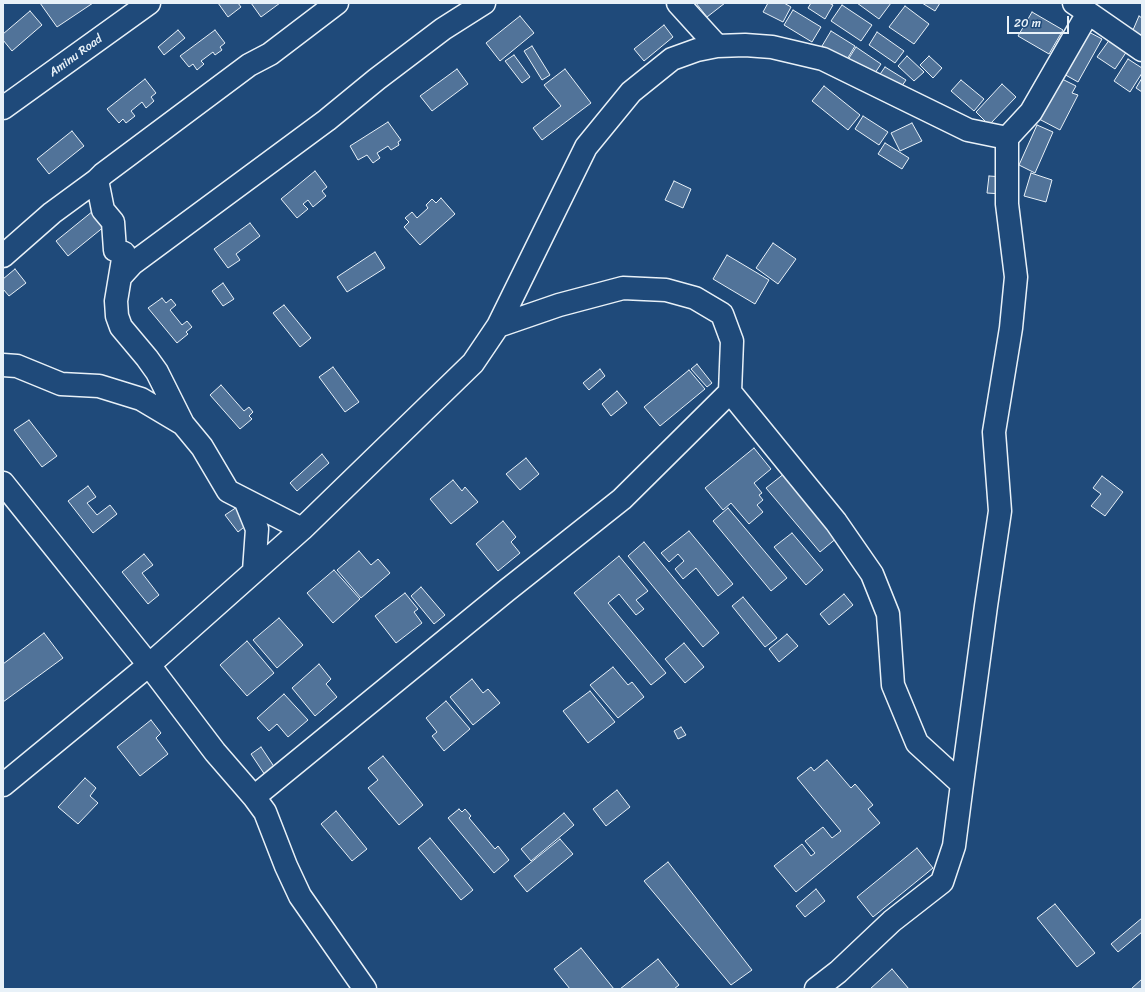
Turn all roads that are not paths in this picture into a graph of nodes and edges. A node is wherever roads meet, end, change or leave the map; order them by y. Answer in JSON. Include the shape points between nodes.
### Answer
{"nodes":[{"id":1,"x":149,"y":3,"type":"edge"},
{"id":2,"x":337,"y":3,"type":"edge"},
{"id":3,"x":484,"y":3,"type":"edge"},
{"id":4,"x":678,"y":3,"type":"edge"},
{"id":5,"x":1081,"y":8,"type":"edge"},
{"id":6,"x":717,"y":46,"type":"junction"},
{"id":7,"x":1142,"y":50,"type":"edge"},
{"id":8,"x":3,"y":108,"type":"edge"},
{"id":9,"x":1007,"y":138,"type":"junction"},
{"id":10,"x":97,"y":180,"type":"junction"},
{"id":11,"x":3,"y":256,"type":"edge"},
{"id":12,"x":126,"y":264,"type":"junction"},
{"id":13,"x":498,"y":326,"type":"junction"},
{"id":14,"x":3,"y":365,"type":"edge"},
{"id":15,"x":730,"y":392,"type":"junction"},
{"id":16,"x":183,"y":424,"type":"junction"},
{"id":17,"x":3,"y":483,"type":"edge"},
{"id":18,"x":246,"y":502,"type":"junction"},
{"id":19,"x":302,"y":529,"type":"junction"},
{"id":20,"x":254,"y":571,"type":"junction"},
{"id":21,"x":149,"y":665,"type":"junction"},
{"id":22,"x":962,"y":784,"type":"junction"},
{"id":23,"x":3,"y":785,"type":"edge"},
{"id":24,"x":254,"y":797,"type":"junction"},
{"id":25,"x":365,"y":989,"type":"edge"},
{"id":26,"x":816,"y":989,"type":"edge"}],
"edges":[{"from":1,"to":8,"type":"street","name":"Aminu Road"},
{"from":2,"to":10,"type":"street","via":[[270,54],[249,65]]},
{"from":3,"to":12,"type":"street","via":[[443,29],[327,120]]},
{"from":4,"to":6,"type":"street"},
{"from":5,"to":7,"type":"street"},
{"from":5,"to":9,"type":"street","via":[[1031,112]]},
{"from":6,"to":9,"type":"street","via":[[772,47],[822,60],[968,130]]},
{"from":6,"to":13,"type":"street","via":[[672,59],[631,92],[586,147]]},
{"from":9,"to":22,"type":"street","via":[[1007,204],[1016,276],[1011,328],[994,432],[1000,511]]},
{"from":10,"to":11,"type":"street","via":[[52,213]]},
{"from":10,"to":12,"type":"street","via":[[103,210],[113,222],[116,250]]},
{"from":12,"to":16,"type":"street","via":[[116,301],[117,316],[121,327],[157,372]]},
{"from":13,"to":15,"type":"street","via":[[559,305],[623,288],[666,290],[695,298],[722,314],[732,341]]},
{"from":13,"to":19,"type":"street","via":[[473,363]]},
{"from":14,"to":16,"type":"street","via":[[17,366],[61,384],[99,386],[129,395],[141,399]]},
{"from":15,"to":22,"type":"street","via":[[836,522],[872,574],[888,614],[893,685],[917,743]]},
{"from":15,"to":24,"type":"street","via":[[622,499]]},
{"from":16,"to":18,"type":"street","via":[[202,447],[228,491]]},
{"from":17,"to":21,"type":"street"},
{"from":18,"to":19,"type":"street"},
{"from":18,"to":20,"type":"street","via":[[257,529]]},
{"from":19,"to":20,"type":"street"},
{"from":20,"to":21,"type":"street"},
{"from":21,"to":23,"type":"street"},
{"from":21,"to":24,"type":"street"},
{"from":22,"to":26,"type":"street","via":[[954,846],[942,882],[892,921],[838,972]]},
{"from":24,"to":25,"type":"street","via":[[265,812],[300,896]]}]}
